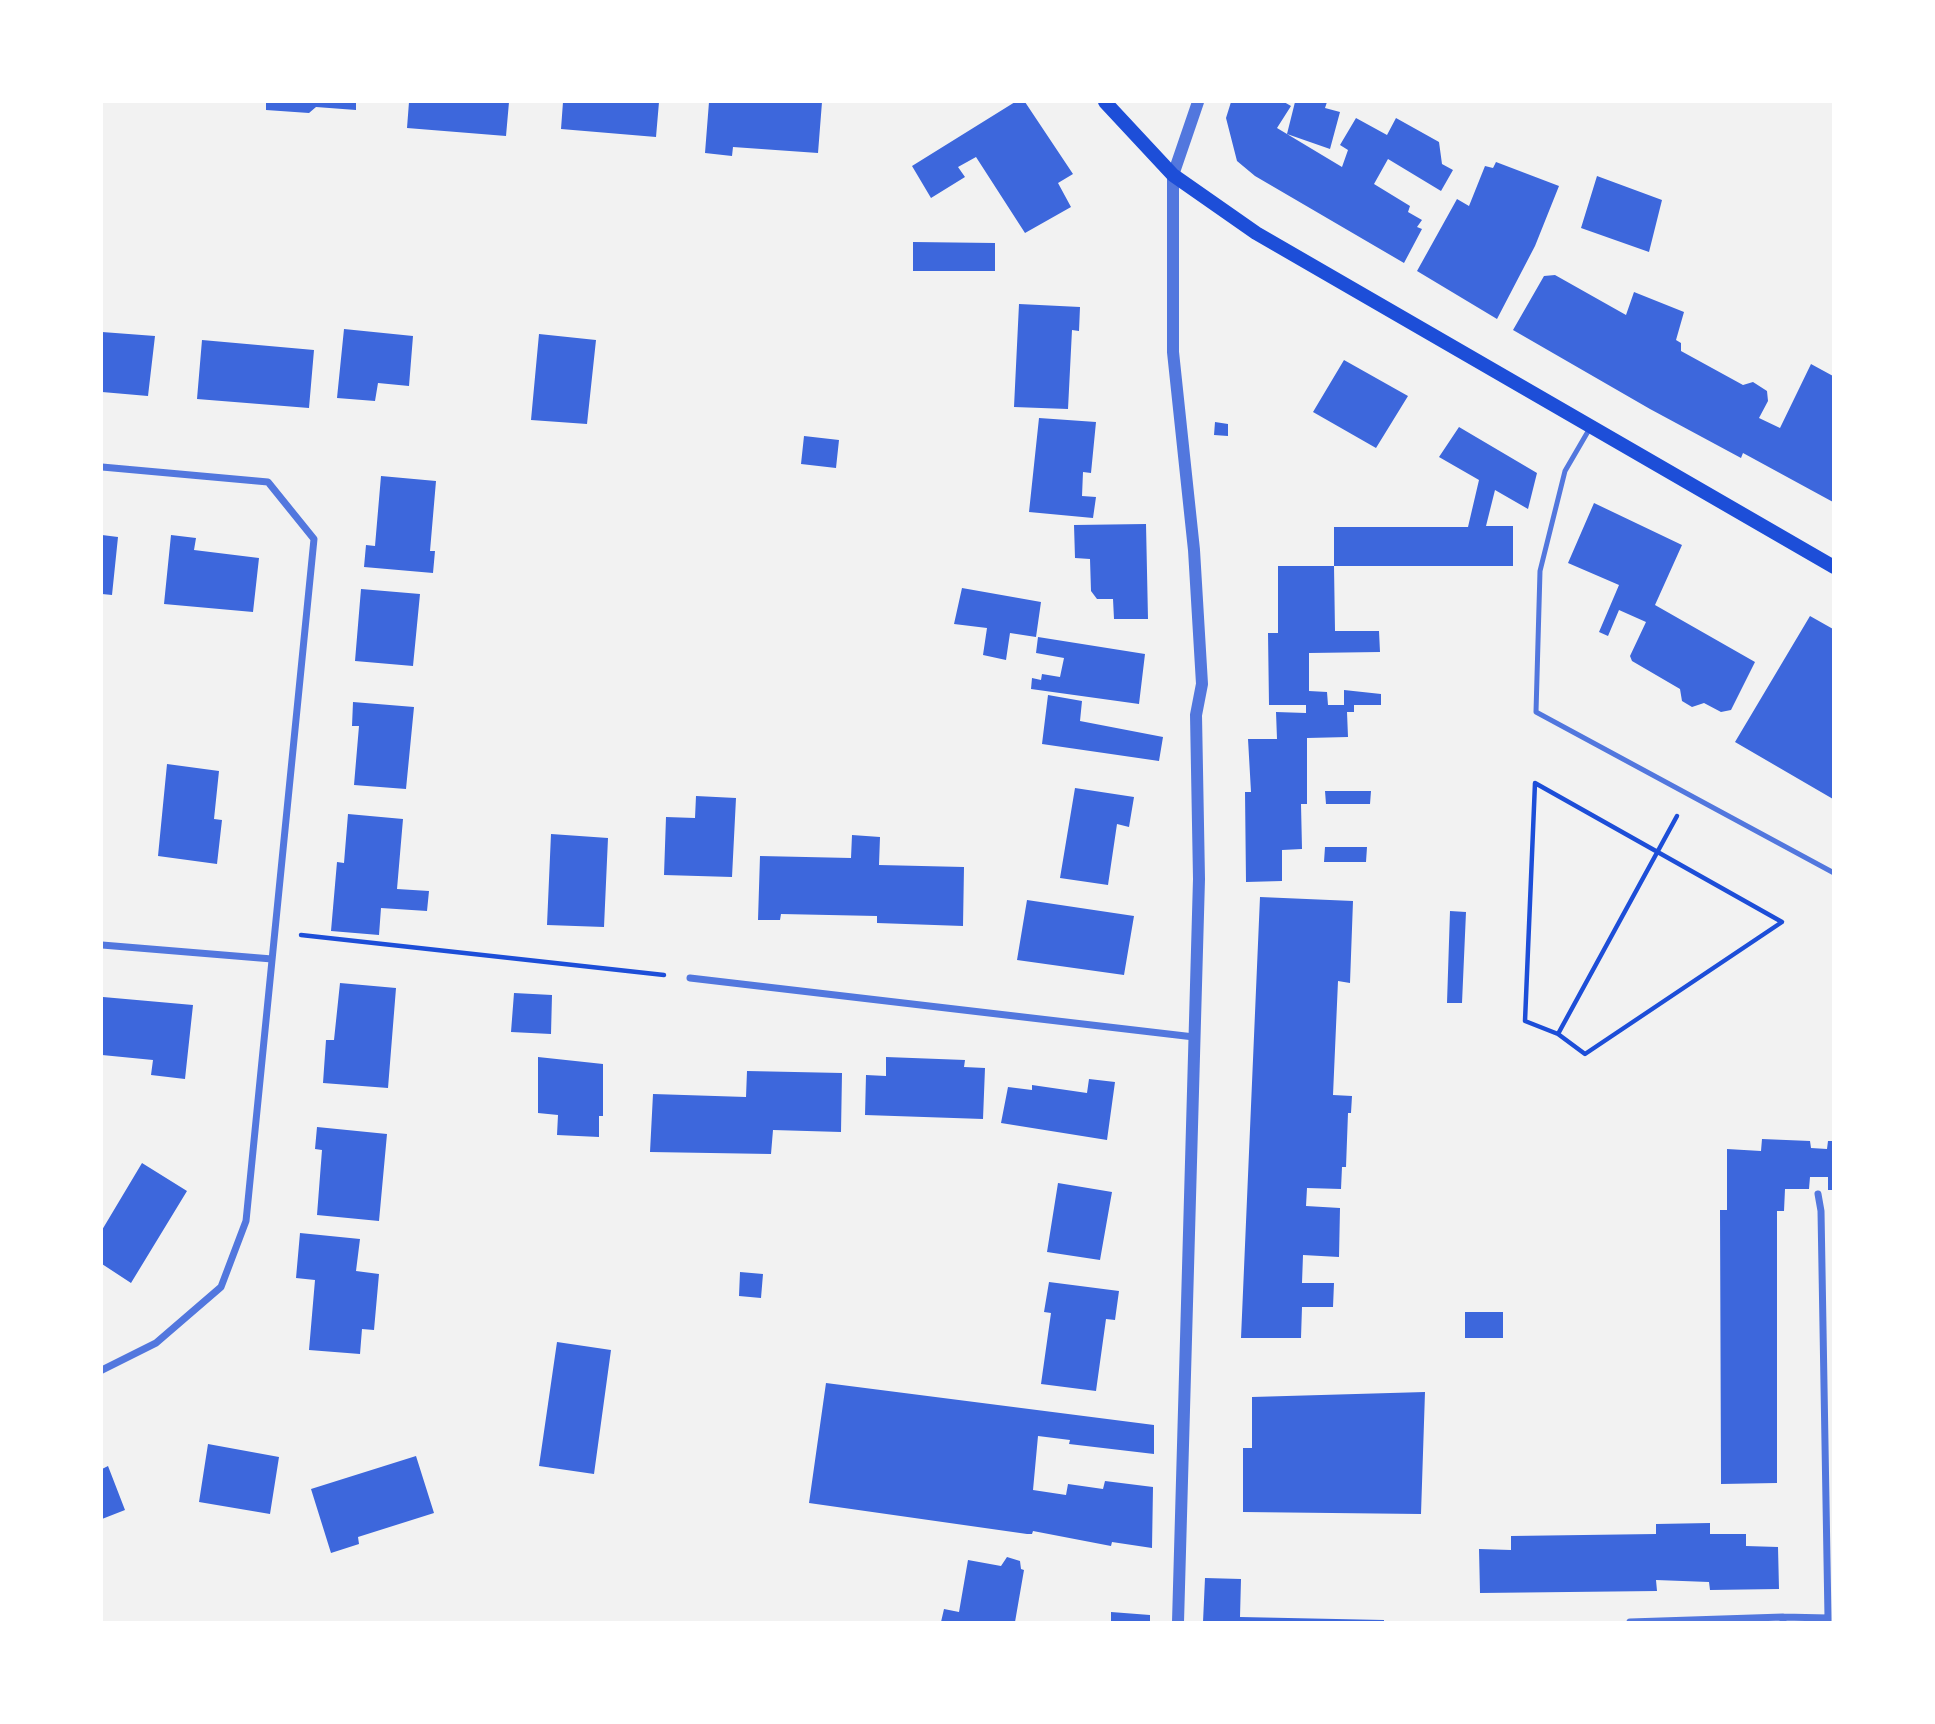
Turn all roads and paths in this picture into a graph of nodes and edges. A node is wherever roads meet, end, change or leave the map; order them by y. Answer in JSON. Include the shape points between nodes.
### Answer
{"nodes":[{"id":1,"x":1105,"y":102,"type":"edge"},
{"id":2,"x":1198,"y":102,"type":"edge"},
{"id":3,"x":1173,"y":176,"type":"junction"},
{"id":4,"x":1592,"y":426,"type":"junction"},
{"id":5,"x":102,"y":467,"type":"edge"},
{"id":6,"x":1833,"y":567,"type":"edge"},
{"id":7,"x":1688,"y":794,"type":"junction"},
{"id":8,"x":1658,"y":851,"type":"junction"},
{"id":9,"x":1833,"y":873,"type":"edge"},
{"id":10,"x":275,"y":932,"type":"junction"},
{"id":11,"x":102,"y":945,"type":"edge"},
{"id":12,"x":272,"y":959,"type":"junction"},
{"id":13,"x":690,"y":978,"type":"joint"},
{"id":14,"x":1558,"y":1034,"type":"junction"},
{"id":15,"x":1194,"y":1037,"type":"junction"},
{"id":16,"x":1818,"y":1194,"type":"dead end"},
{"id":17,"x":102,"y":1370,"type":"edge"},
{"id":18,"x":1783,"y":1620,"type":"edge"},
{"id":19,"x":1828,"y":1620,"type":"edge"},
{"id":20,"x":1178,"y":1622,"type":"edge"},
{"id":21,"x":1630,"y":1622,"type":"edge"}],
"edges":[{"from":1,"to":3,"type":"main road"},
{"from":2,"to":3,"type":"street"},
{"from":3,"to":4,"type":"main road","via":[[1275,244]]},
{"from":3,"to":15,"type":"street","via":[[1173,352],[1194,550],[1202,684],[1196,715],[1199,879]]},
{"from":4,"to":6,"type":"main road"},
{"from":4,"to":7,"type":"lane","via":[[1566,471],[1540,570],[1535,712]]},
{"from":5,"to":10,"type":"street","via":[[268,482],[314,539]]},
{"from":7,"to":8,"type":"path"},
{"from":7,"to":9,"type":"lane"},
{"from":8,"to":14,"type":"path"},
{"from":8,"to":14,"type":"path","via":[[1535,783],[1525,1021]]},
{"from":8,"to":14,"type":"path","via":[[1783,922],[1585,1054]]},
{"from":10,"to":12,"type":"street"},
{"from":10,"to":13,"type":"path"},
{"from":11,"to":12,"type":"street"},
{"from":12,"to":17,"type":"street","via":[[247,1222],[221,1287],[156,1343]]},
{"from":13,"to":15,"type":"street"},
{"from":15,"to":20,"type":"street"},
{"from":16,"to":19,"type":"street"},
{"from":18,"to":19,"type":"street"},
{"from":18,"to":21,"type":"street"}]}
